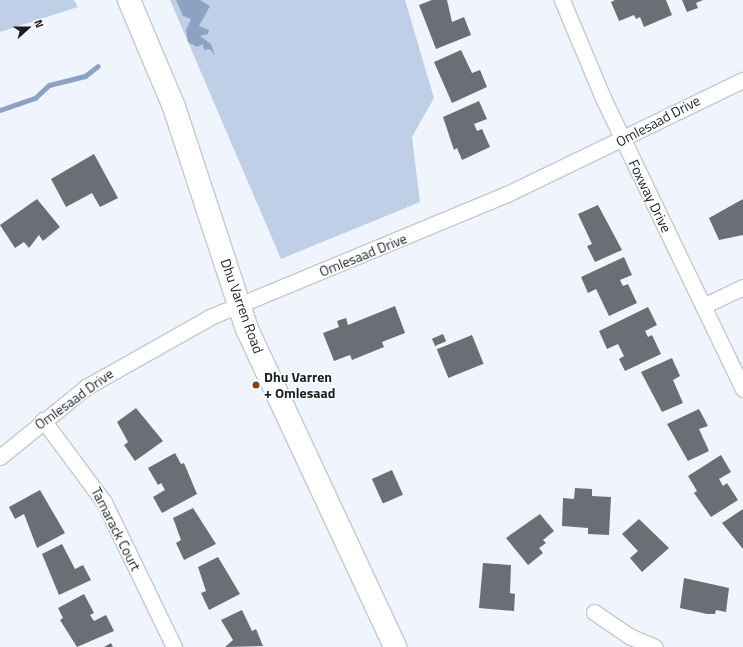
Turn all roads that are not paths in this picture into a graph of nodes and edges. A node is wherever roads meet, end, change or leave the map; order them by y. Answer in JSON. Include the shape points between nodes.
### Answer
{"nodes":[{"id":1,"x":129,"y":0,"type":"edge"},
{"id":2,"x":562,"y":0,"type":"edge"},
{"id":3,"x":743,"y":80,"type":"edge"},
{"id":4,"x":624,"y":140,"type":"junction"},
{"id":5,"x":743,"y":287,"type":"edge"},
{"id":6,"x":239,"y":304,"type":"junction"},
{"id":7,"x":703,"y":306,"type":"junction"},
{"id":8,"x":743,"y":389,"type":"edge"},
{"id":9,"x":43,"y":420,"type":"junction"},
{"id":10,"x":0,"y":457,"type":"edge"},
{"id":11,"x":594,"y":612,"type":"dead end"},
{"id":12,"x":174,"y":647,"type":"edge"},
{"id":13,"x":396,"y":647,"type":"edge"},
{"id":14,"x":655,"y":647,"type":"edge"}],
"edges":[{"from":1,"to":6,"type":"main road","name":"Dhu Varren Road","via":[[174,107]]},
{"from":2,"to":4,"type":"street","name":"Foxway Drive"},
{"from":3,"to":4,"type":"street","name":"Omlesaad Drive"},
{"from":4,"to":6,"type":"street","name":"Omlesaad Drive","via":[[505,196]]},
{"from":4,"to":7,"type":"street","name":"Foxway Drive"},
{"from":5,"to":7,"type":"street"},
{"from":6,"to":9,"type":"street","name":"Omlesaad Drive","via":[[109,372]]},
{"from":6,"to":13,"type":"main road","name":"Dhu Varren Road","via":[[312,473]]},
{"from":7,"to":8,"type":"street","name":"Foxway Drive"},
{"from":9,"to":10,"type":"street","name":"Omlesaad Drive"},
{"from":9,"to":12,"type":"street","name":"Tamarack Court","via":[[104,502]]},
{"from":11,"to":14,"type":"street","via":[[629,636]]}]}
